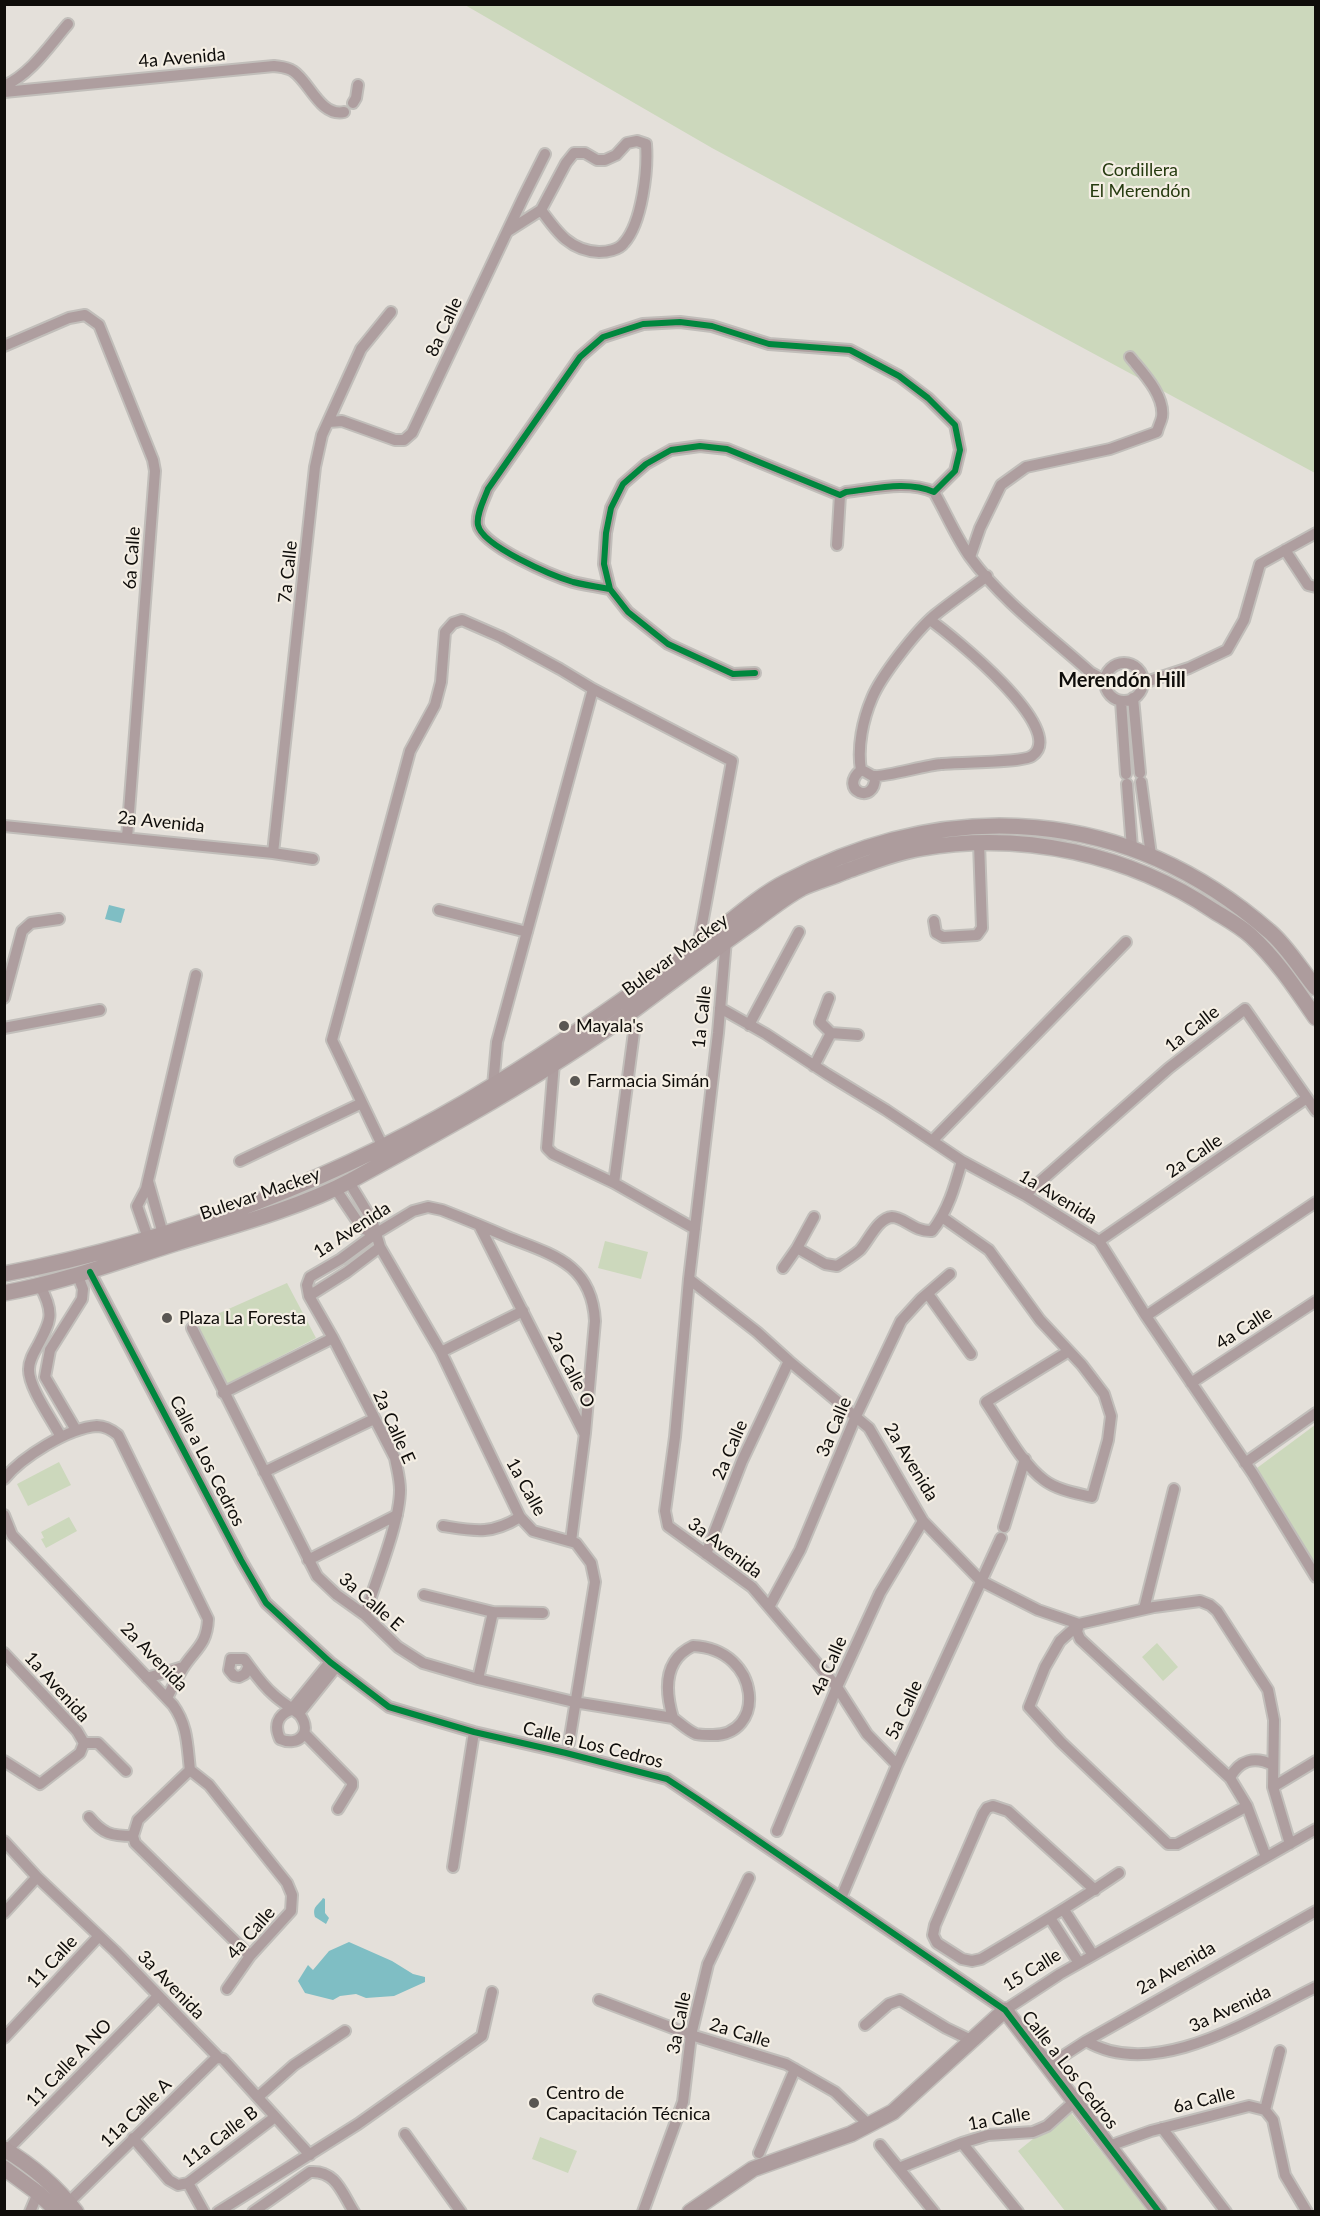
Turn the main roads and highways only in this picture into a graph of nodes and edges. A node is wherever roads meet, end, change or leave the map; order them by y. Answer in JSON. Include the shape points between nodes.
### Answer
{"nodes":[{"id":1,"x":1142,"y":865,"type":"junction"},
{"id":2,"x":1316,"y":988,"type":"edge"},
{"id":3,"x":1316,"y":1018,"type":"edge"},
{"id":4,"x":148,"y":1245,"type":"junction"},
{"id":5,"x":4,"y":1274,"type":"edge"},
{"id":6,"x":4,"y":1293,"type":"edge"},
{"id":7,"x":1005,"y":2010,"type":"joint"},
{"id":8,"x":5,"y":2150,"type":"edge"},
{"id":9,"x":4,"y":2168,"type":"edge"},
{"id":10,"x":70,"y":2205,"type":"edge"},
{"id":11,"x":690,"y":2211,"type":"edge"},
{"id":12,"x":1159,"y":2211,"type":"edge"}],
"edges":[{"from":1,"to":2,"type":"main road","name":"Bulevar Mackey","via":[[1215,888],[1272,933]]},
{"from":1,"to":3,"type":"main road","name":"Bulevar Mackey","via":[[1249,934],[1292,983]]},
{"from":1,"to":4,"type":"main road","name":"Bulevar Mackey","via":[[1085,852],[979,843],[920,848],[804,888],[527,1081],[342,1185],[246,1222]]},
{"from":1,"to":4,"type":"main road","name":"Bulevar Mackey","via":[[1132,848],[1071,831],[983,825],[916,833],[828,861],[781,884],[698,946],[493,1086],[383,1147],[265,1198],[163,1234],[165,1242],[149,1249]]},
{"from":4,"to":5,"type":"main road","name":"Bulevar Mackey"},
{"from":4,"to":6,"type":"main road","name":"Bulevar Mackey","via":[[84,1274]]},
{"from":7,"to":11,"type":"main road","name":"15 Calle","via":[[893,2112],[865,2120],[851,2134],[759,2166]]},
{"from":7,"to":12,"type":"main road","name":"Calle a Los Cedros","via":[[1053,2062],[1071,2105],[1109,2146]]},
{"from":8,"to":10,"type":"main road","via":[[37,2170]]},
{"from":9,"to":10,"type":"main road","via":[[38,2193]]}]}
